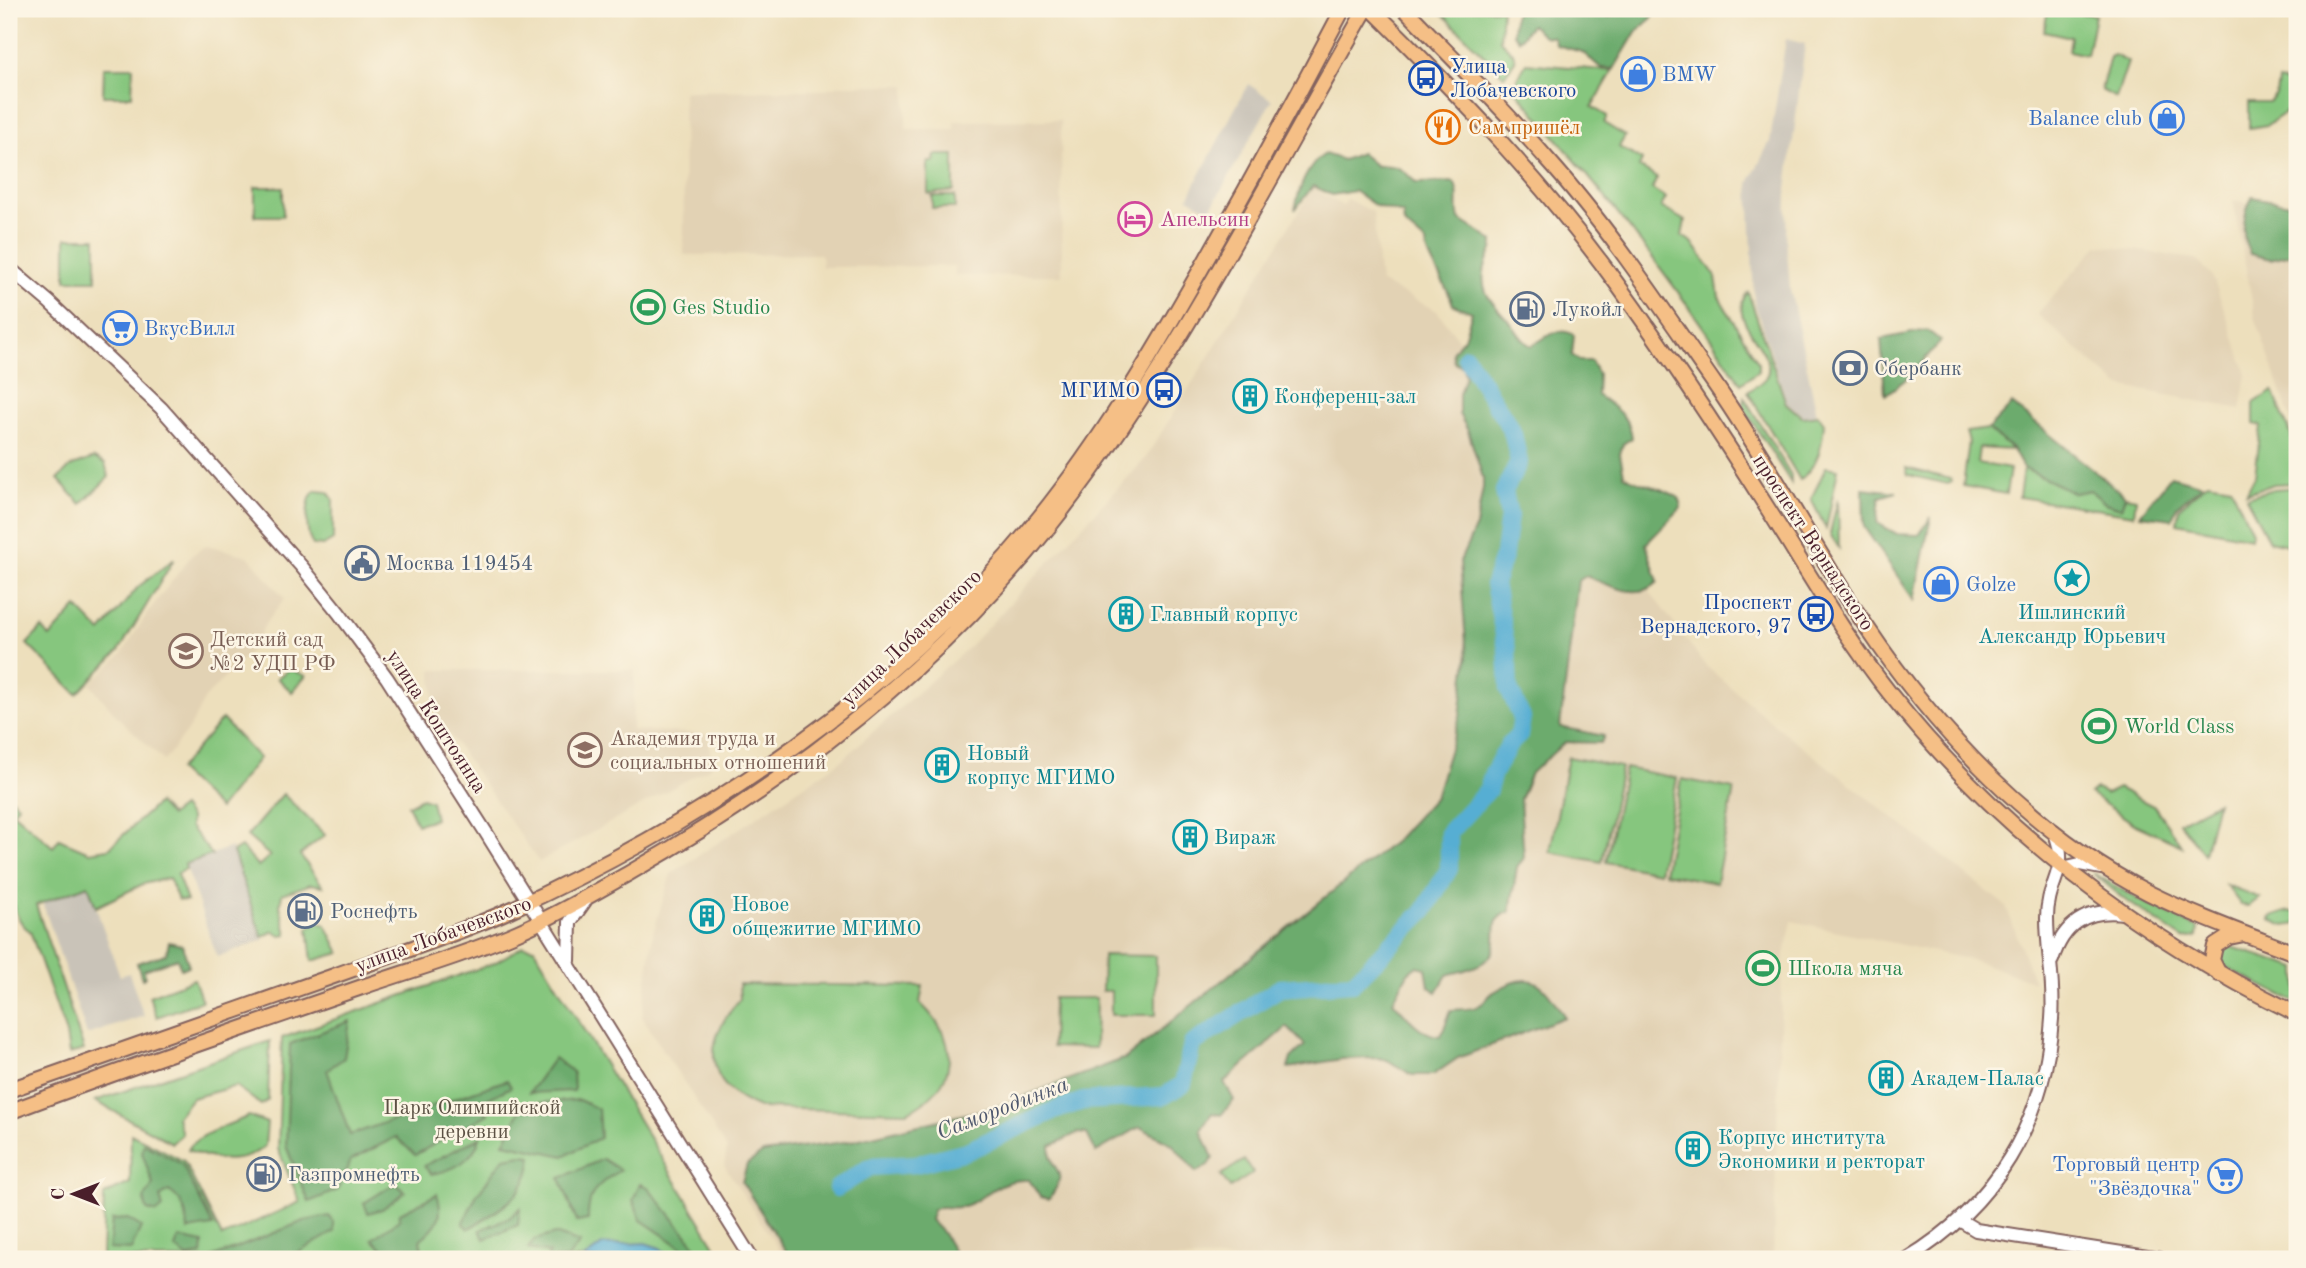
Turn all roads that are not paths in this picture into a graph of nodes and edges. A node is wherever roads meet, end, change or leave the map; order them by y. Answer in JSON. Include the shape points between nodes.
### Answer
{"nodes":[{"id":1,"x":1343,"y":9,"type":"edge"},
{"id":2,"x":1366,"y":9,"type":"edge"},
{"id":3,"x":1372,"y":9,"type":"edge"},
{"id":4,"x":1405,"y":9,"type":"edge"},
{"id":5,"x":9,"y":268,"type":"edge"},
{"id":6,"x":2054,"y":831,"type":"junction"},
{"id":7,"x":2062,"y":868,"type":"junction"},
{"id":8,"x":2112,"y":870,"type":"junction"},
{"id":9,"x":590,"y":895,"type":"junction"},
{"id":10,"x":528,"y":901,"type":"junction"},
{"id":11,"x":2124,"y":913,"type":"junction"},
{"id":12,"x":542,"y":921,"type":"junction"},
{"id":13,"x":2244,"y":934,"type":"junction"},
{"id":14,"x":2297,"y":954,"type":"edge"},
{"id":15,"x":2050,"y":964,"type":"junction"},
{"id":16,"x":569,"y":965,"type":"junction"},
{"id":17,"x":2220,"y":975,"type":"junction"},
{"id":18,"x":2297,"y":1014,"type":"edge"},
{"id":19,"x":9,"y":1090,"type":"edge"},
{"id":20,"x":9,"y":1112,"type":"edge"},
{"id":21,"x":1961,"y":1222,"type":"junction"},
{"id":22,"x":752,"y":1259,"type":"edge"},
{"id":23,"x":1906,"y":1259,"type":"edge"},
{"id":24,"x":2160,"y":1259,"type":"edge"}],
"edges":[{"from":1,"to":10,"type":"main road","name":"улица Лобачевского","via":[[1165,331],[1078,466],[1009,554],[870,689],[777,760],[687,817]]},
{"from":2,"to":9,"type":"main road","name":"улица Лобачевского","via":[[1150,382],[1087,475],[1016,564],[917,667],[843,729],[691,837]]},
{"from":3,"to":7,"type":"main road","name":"проспект Вернадского","via":[[1512,154],[1616,282],[1889,693],[1963,775]]},
{"from":4,"to":6,"type":"main road","name":"проспект Вернадского","via":[[1549,160],[1635,271],[1726,400],[1905,681],[1977,763]]},
{"from":5,"to":10,"type":"street","name":"улица Коштоянца","via":[[161,408],[302,567],[387,678]]},
{"from":6,"to":7,"type":"street"},
{"from":6,"to":8,"type":"main road","name":"проспект Вернадского"},
{"from":7,"to":8,"type":"street","via":[[2080,864]]},
{"from":7,"to":11,"type":"main road","name":"проспект Вернадского"},
{"from":7,"to":15,"type":"street","via":[[2048,903]]},
{"from":8,"to":13,"type":"main road","name":"проспект Вернадского","via":[[2149,893]]},
{"from":9,"to":12,"type":"main road","name":"улица Лобачевского"},
{"from":9,"to":16,"type":"street","via":[[570,922]]},
{"from":10,"to":12,"type":"street","name":"улица Коштоянца"},
{"from":10,"to":19,"type":"main road","name":"улица Лобачевского","via":[[402,951]]},
{"from":11,"to":15,"type":"street","via":[[2102,912],[2072,923]]},
{"from":11,"to":17,"type":"main road","name":"проспект Вернадского"},
{"from":12,"to":16,"type":"street","name":"улица Коштоянца"},
{"from":12,"to":20,"type":"main road","name":"улица Лобачевского"},
{"from":13,"to":14,"type":"main road","name":"проспект Вернадского"},
{"from":13,"to":17,"type":"main road","via":[[2215,946],[2212,960]]},
{"from":15,"to":21,"type":"street","via":[[2053,1017],[2032,1113],[1999,1175]]},
{"from":16,"to":22,"type":"street","name":"улица Коштоянца"},
{"from":17,"to":18,"type":"main road","name":"проспект Вернадского"},
{"from":21,"to":23,"type":"street"},
{"from":21,"to":24,"type":"street","via":[[1976,1230]]}]}
